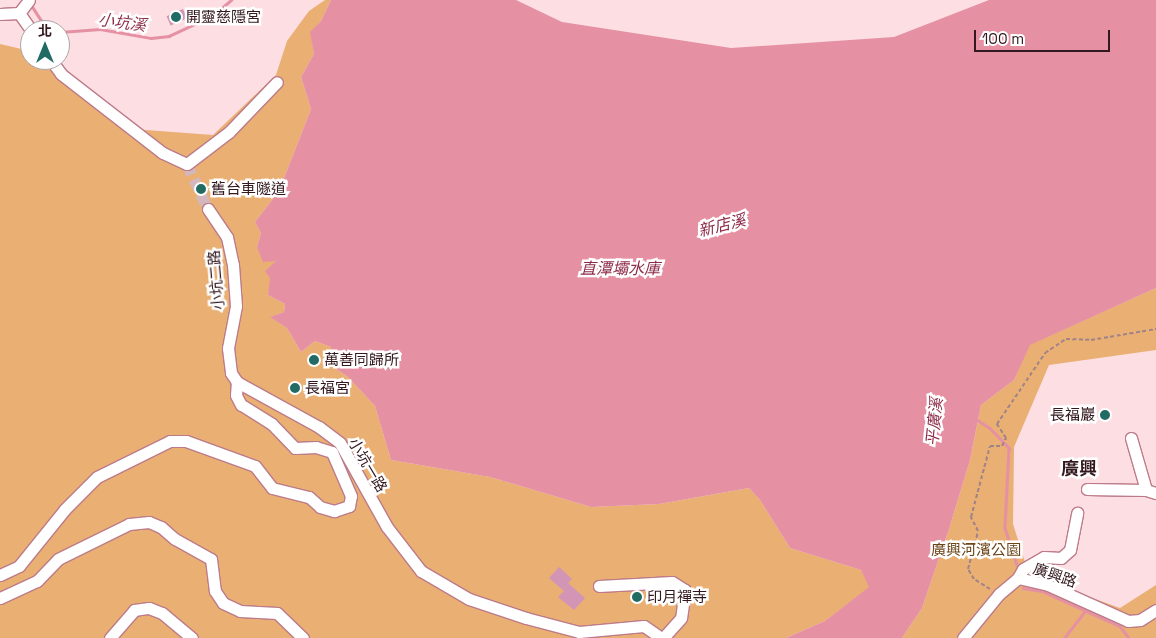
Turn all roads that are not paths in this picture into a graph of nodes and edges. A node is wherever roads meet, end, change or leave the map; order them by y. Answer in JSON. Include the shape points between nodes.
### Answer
{"nodes":[{"id":1,"x":24,"y":6,"type":"edge"},
{"id":2,"x":0,"y":14,"type":"edge"},
{"id":3,"x":28,"y":20,"type":"edge"},
{"id":4,"x":58,"y":70,"type":"edge"},
{"id":5,"x":277,"y":82,"type":"dead end"},
{"id":6,"x":208,"y":209,"type":"tunnel mouth"},
{"id":7,"x":237,"y":382,"type":"junction"},
{"id":8,"x":1131,"y":438,"type":"dead end"},
{"id":9,"x":1086,"y":489,"type":"dead end"},
{"id":10,"x":1151,"y":491,"type":"edge"},
{"id":11,"x":1077,"y":513,"type":"dead end"},
{"id":12,"x":0,"y":574,"type":"edge"},
{"id":13,"x":1018,"y":578,"type":"junction"},
{"id":14,"x":599,"y":586,"type":"dead end"},
{"id":15,"x":0,"y":598,"type":"edge"},
{"id":16,"x":1156,"y":610,"type":"edge"},
{"id":17,"x":110,"y":638,"type":"edge"},
{"id":18,"x":192,"y":638,"type":"edge"},
{"id":19,"x":303,"y":638,"type":"edge"},
{"id":20,"x":662,"y":638,"type":"edge"},
{"id":21,"x":963,"y":638,"type":"edge"}],
"edges":[{"from":1,"to":2,"type":"street"},
{"from":1,"to":3,"type":"street"},
{"from":4,"to":5,"type":"street","via":[[163,154],[187,164],[228,132]]},
{"from":6,"to":7,"type":"street","name":"小坑二路","via":[[227,237],[233,265],[236,306],[228,348],[231,373]]},
{"from":7,"to":12,"type":"street","name":"小坑一路","via":[[236,395],[241,405],[272,424],[295,448],[316,447],[332,452],[351,496],[349,506],[334,511],[320,507],[309,497],[272,488],[255,466],[186,442],[170,442],[97,477],[65,509],[20,566]]},
{"from":7,"to":20,"type":"street","name":"小坑一路","via":[[319,427],[340,444],[387,527],[420,571],[469,599],[526,618],[579,632],[644,626]]},
{"from":8,"to":10,"type":"street"},
{"from":9,"to":10,"type":"street"},
{"from":11,"to":13,"type":"street","via":[[1070,550],[1061,558],[1044,557],[1023,569]]},
{"from":13,"to":16,"type":"street","name":"廣興路","via":[[1048,585],[1128,621],[1140,620]]},
{"from":13,"to":21,"type":"street","name":"廣興路","via":[[999,594]]},
{"from":14,"to":20,"type":"street","via":[[672,582],[685,590],[681,618]]},
{"from":15,"to":19,"type":"street","via":[[37,581],[58,559],[129,524],[148,522],[161,526],[175,539],[211,559],[215,591],[223,603],[240,611],[277,613]]},
{"from":17,"to":18,"type":"street","via":[[134,610],[148,608],[162,613]]}]}
